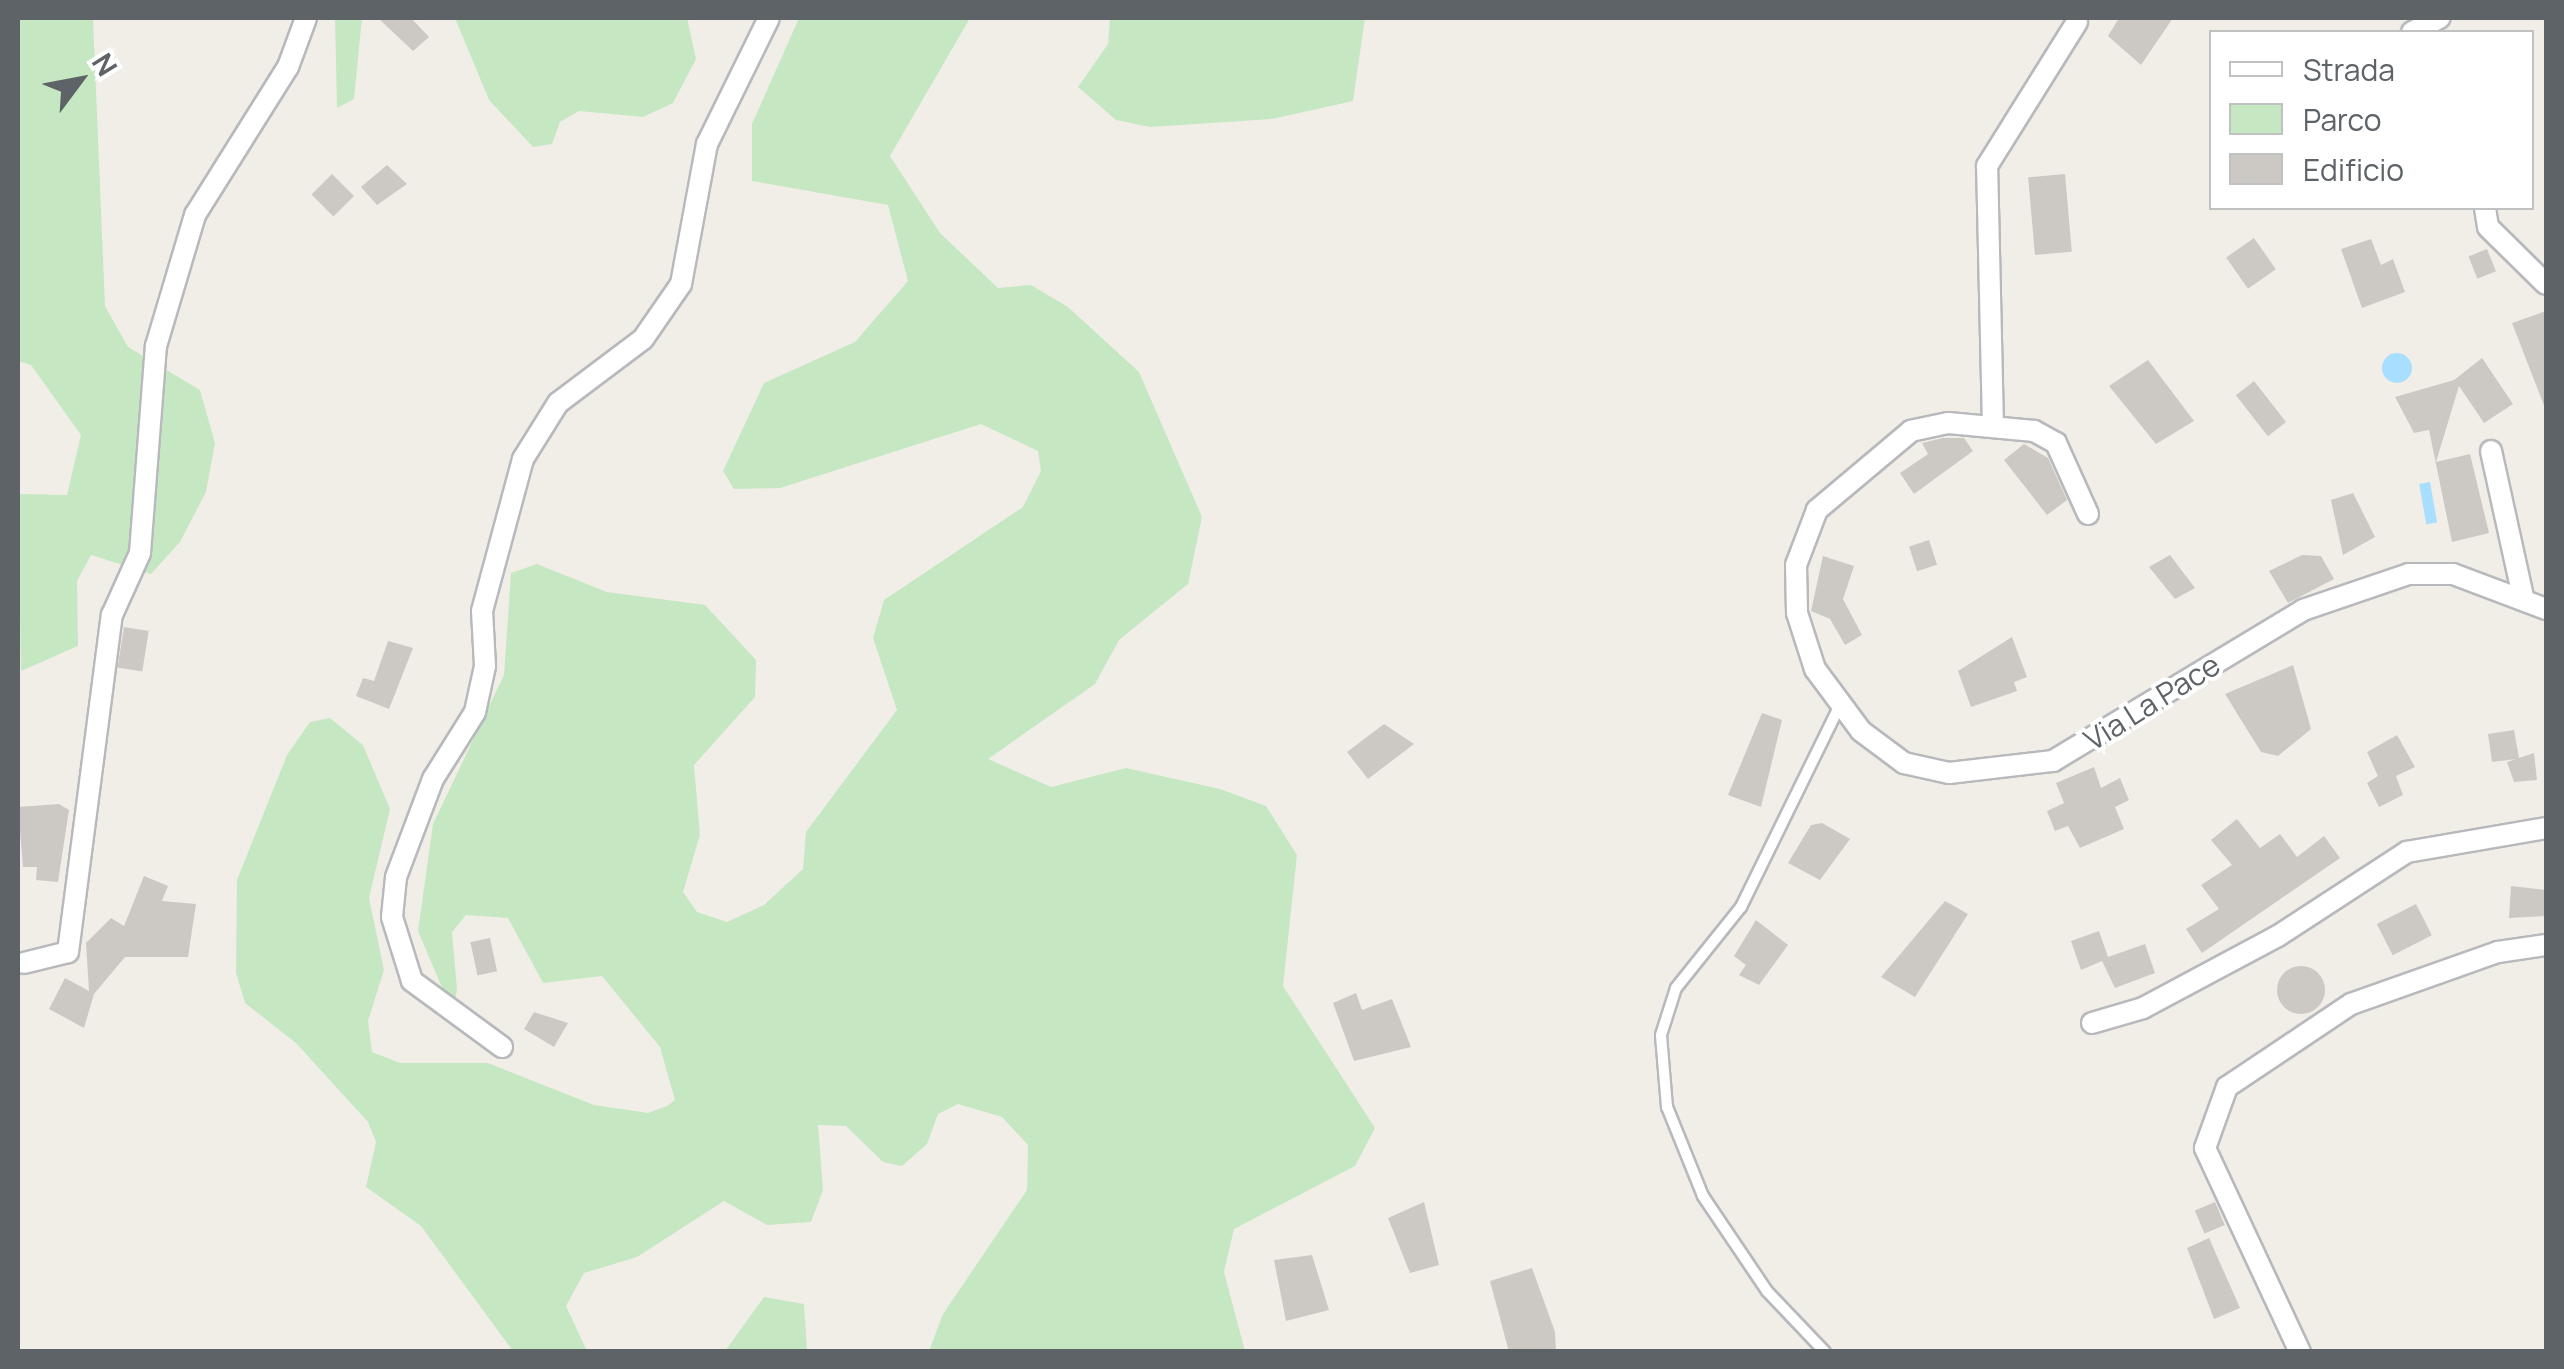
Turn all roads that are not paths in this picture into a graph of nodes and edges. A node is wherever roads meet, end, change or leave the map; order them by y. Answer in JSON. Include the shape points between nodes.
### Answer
{"nodes":[{"id":1,"x":306,"y":18,"type":"edge"},
{"id":2,"x":770,"y":18,"type":"edge"},
{"id":3,"x":2440,"y":18,"type":"edge"},
{"id":4,"x":2077,"y":22,"type":"dead end"},
{"id":5,"x":2416,"y":30,"type":"edge"},
{"id":6,"x":2486,"y":210,"type":"edge"},
{"id":7,"x":2546,"y":284,"type":"edge"},
{"id":8,"x":1993,"y":427,"type":"junction"},
{"id":9,"x":2491,"y":452,"type":"dead end"},
{"id":10,"x":2088,"y":514,"type":"dead end"},
{"id":11,"x":2523,"y":596,"type":"junction"},
{"id":12,"x":2546,"y":609,"type":"edge"},
{"id":13,"x":1840,"y":705,"type":"junction"},
{"id":14,"x":2546,"y":828,"type":"edge"},
{"id":15,"x":2546,"y":945,"type":"edge"},
{"id":16,"x":24,"y":962,"type":"dead end"},
{"id":17,"x":2092,"y":1023,"type":"dead end"},
{"id":18,"x":502,"y":1047,"type":"dead end"},
{"id":19,"x":1825,"y":1352,"type":"edge"},
{"id":20,"x":2300,"y":1352,"type":"edge"}],
"edges":[{"from":1,"to":16,"type":"street","via":[[288,67],[195,215],[156,346],[140,553],[112,615],[68,952]]},
{"from":2,"to":18,"type":"street","via":[[707,144],[681,284],[642,338],[558,403],[523,459],[482,611],[485,666],[474,712],[433,779],[396,877],[392,917],[412,980]]},
{"from":3,"to":5,"type":"street"},
{"from":4,"to":8,"type":"street","via":[[1987,166]]},
{"from":6,"to":7,"type":"street","via":[[2488,227]]},
{"from":8,"to":10,"type":"street","name":"Via La Pace","via":[[2056,443]]},
{"from":8,"to":13,"type":"street","name":"Via La Pace","via":[[1911,431],[1817,510],[1796,565],[1797,614],[1814,669]]},
{"from":9,"to":11,"type":"street"},
{"from":11,"to":12,"type":"street","name":"Via La Pace"},
{"from":11,"to":13,"type":"street","name":"Via La Pace","via":[[2453,574],[2366,586],[2303,610],[2054,761],[1950,774],[1904,763]]},
{"from":13,"to":19,"type":"lane","via":[[1741,907],[1676,988],[1661,1035],[1667,1107],[1703,1196],[1768,1291]]},
{"from":14,"to":17,"type":"street","via":[[2407,852],[2278,936],[2143,1008]]},
{"from":15,"to":20,"type":"street","via":[[2498,952],[2351,1004],[2227,1087],[2205,1148]]}]}
